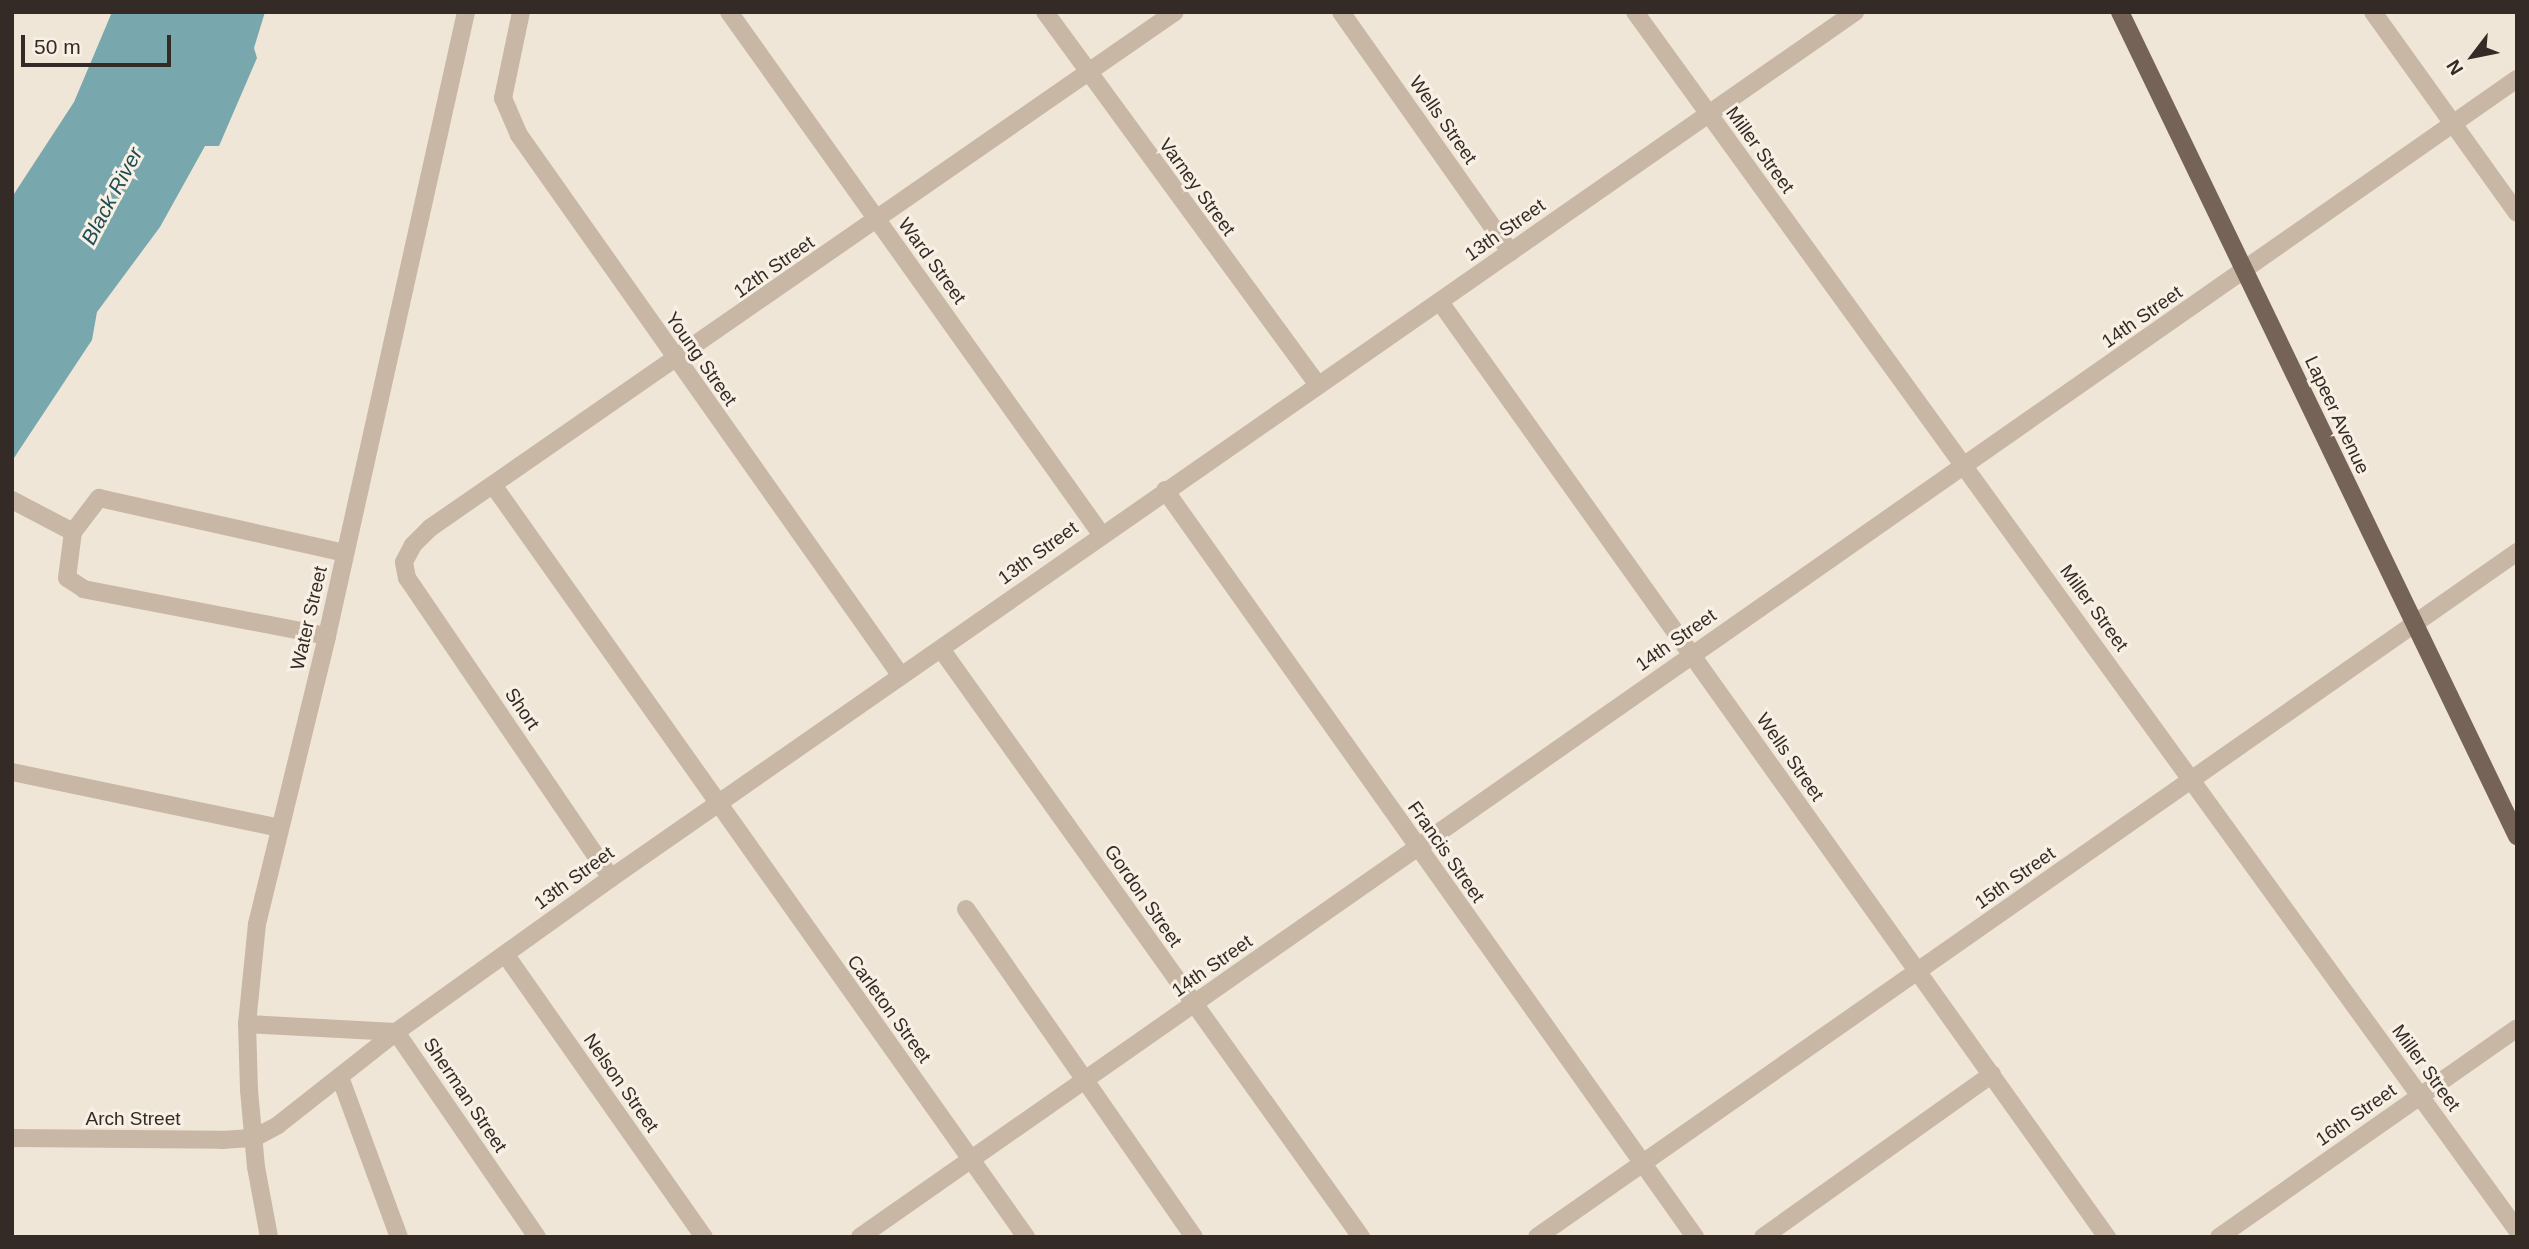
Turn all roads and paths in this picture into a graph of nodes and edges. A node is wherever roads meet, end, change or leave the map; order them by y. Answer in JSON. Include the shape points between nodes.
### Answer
{"nodes":[{"id":1,"x":466,"y":12,"type":"edge"},
{"id":2,"x":521,"y":12,"type":"edge"},
{"id":3,"x":729,"y":12,"type":"edge"},
{"id":4,"x":1045,"y":12,"type":"edge"},
{"id":5,"x":1175,"y":12,"type":"edge"},
{"id":6,"x":1341,"y":12,"type":"edge"},
{"id":7,"x":1635,"y":12,"type":"edge"},
{"id":8,"x":1855,"y":12,"type":"edge"},
{"id":9,"x":2120,"y":12,"type":"edge"},
{"id":10,"x":2373,"y":12,"type":"edge"},
{"id":11,"x":1088,"y":73,"type":"junction"},
{"id":12,"x":2517,"y":79,"type":"edge"},
{"id":13,"x":1709,"y":115,"type":"junction"},
{"id":14,"x":2453,"y":124,"type":"junction"},
{"id":15,"x":2517,"y":213,"type":"edge"},
{"id":16,"x":877,"y":220,"type":"junction"},
{"id":17,"x":1510,"y":252,"type":"junction"},
{"id":18,"x":2245,"y":271,"type":"junction"},
{"id":19,"x":1440,"y":302,"type":"junction"},
{"id":20,"x":676,"y":361,"type":"junction"},
{"id":21,"x":1317,"y":384,"type":"junction"},
{"id":22,"x":1964,"y":466,"type":"junction"},
{"id":23,"x":493,"y":485,"type":"junction"},
{"id":24,"x":1165,"y":490,"type":"junction"},
{"id":25,"x":12,"y":500,"type":"edge"},
{"id":26,"x":73,"y":532,"type":"junction"},
{"id":27,"x":1101,"y":534,"type":"junction"},
{"id":28,"x":2517,"y":552,"type":"edge"},
{"id":29,"x":345,"y":553,"type":"junction"},
{"id":30,"x":404,"y":562,"type":"joint"},
{"id":31,"x":2413,"y":625,"type":"junction"},
{"id":32,"x":327,"y":636,"type":"junction"},
{"id":33,"x":941,"y":649,"type":"junction"},
{"id":34,"x":1692,"y":655,"type":"junction"},
{"id":35,"x":901,"y":676,"type":"junction"},
{"id":36,"x":12,"y":772,"type":"edge"},
{"id":37,"x":2192,"y":779,"type":"junction"},
{"id":38,"x":717,"y":805,"type":"junction"},
{"id":39,"x":279,"y":828,"type":"junction"},
{"id":40,"x":2517,"y":835,"type":"edge"},
{"id":41,"x":1418,"y":849,"type":"junction"},
{"id":42,"x":611,"y":878,"type":"junction"},
{"id":43,"x":966,"y":909,"type":"dead end"},
{"id":44,"x":505,"y":954,"type":"junction"},
{"id":45,"x":1917,"y":973,"type":"junction"},
{"id":46,"x":1195,"y":1004,"type":"junction"},
{"id":47,"x":247,"y":1024,"type":"junction"},
{"id":48,"x":2517,"y":1028,"type":"edge"},
{"id":49,"x":396,"y":1032,"type":"junction"},
{"id":50,"x":1992,"y":1074,"type":"junction"},
{"id":51,"x":340,"y":1077,"type":"junction"},
{"id":52,"x":1086,"y":1081,"type":"junction"},
{"id":53,"x":2420,"y":1096,"type":"junction"},
{"id":54,"x":12,"y":1138,"type":"edge"},
{"id":55,"x":254,"y":1138,"type":"junction"},
{"id":56,"x":971,"y":1160,"type":"junction"},
{"id":57,"x":1642,"y":1163,"type":"junction"},
{"id":58,"x":2517,"y":1230,"type":"edge"},
{"id":59,"x":269,"y":1237,"type":"edge"},
{"id":60,"x":399,"y":1237,"type":"edge"},
{"id":61,"x":537,"y":1237,"type":"edge"},
{"id":62,"x":704,"y":1237,"type":"edge"},
{"id":63,"x":860,"y":1237,"type":"edge"},
{"id":64,"x":1026,"y":1237,"type":"edge"},
{"id":65,"x":1194,"y":1237,"type":"edge"},
{"id":66,"x":1361,"y":1237,"type":"edge"},
{"id":67,"x":1537,"y":1237,"type":"edge"},
{"id":68,"x":1695,"y":1237,"type":"edge"},
{"id":69,"x":1763,"y":1237,"type":"edge"},
{"id":70,"x":2107,"y":1237,"type":"edge"},
{"id":71,"x":2219,"y":1237,"type":"edge"}],
"edges":[{"from":1,"to":29,"type":"street","name":"Water Street"},
{"from":2,"to":20,"type":"street","name":"Young Street","via":[[503,99],[507,114]]},
{"from":3,"to":16,"type":"street","name":"Ward Street"},
{"from":4,"to":11,"type":"street","name":"Varney Street"},
{"from":5,"to":11,"type":"street","name":"12th Street"},
{"from":6,"to":17,"type":"street","name":"Wells Street"},
{"from":7,"to":13,"type":"street","name":"Miller Street"},
{"from":8,"to":13,"type":"street","name":"13th Street"},
{"from":9,"to":18,"type":"main road","name":"Lapeer Avenue"},
{"from":10,"to":14,"type":"street"},
{"from":11,"to":16,"type":"street","name":"12th Street"},
{"from":11,"to":21,"type":"street","name":"Varney Street"},
{"from":12,"to":14,"type":"street","name":"14th Street"},
{"from":13,"to":17,"type":"street","name":"13th Street"},
{"from":13,"to":22,"type":"street","name":"Miller Street"},
{"from":14,"to":15,"type":"street"},
{"from":14,"to":18,"type":"street","name":"14th Street"},
{"from":16,"to":20,"type":"street","name":"12th Street"},
{"from":16,"to":27,"type":"street","name":"Ward Street"},
{"from":17,"to":19,"type":"street","name":"13th Street"},
{"from":18,"to":22,"type":"street","name":"14th Street"},
{"from":18,"to":31,"type":"main road","name":"Lapeer Avenue"},
{"from":19,"to":21,"type":"street","name":"13th Street"},
{"from":19,"to":34,"type":"street","name":"Wells Street"},
{"from":20,"to":23,"type":"street","name":"12th Street"},
{"from":20,"to":35,"type":"street","name":"Young Street"},
{"from":21,"to":24,"type":"street","name":"13th Street"},
{"from":22,"to":34,"type":"street","name":"14th Street"},
{"from":22,"to":37,"type":"street","name":"Miller Street"},
{"from":23,"to":30,"type":"street","name":"12th Street","via":[[430,528]]},
{"from":23,"to":38,"type":"street","name":"Carleton Street"},
{"from":24,"to":27,"type":"street","name":"13th Street"},
{"from":24,"to":41,"type":"street","name":"Francis Street"},
{"from":25,"to":26,"type":"street"},
{"from":26,"to":29,"type":"street","via":[[99,498]]},
{"from":26,"to":32,"type":"street","via":[[67,578],[84,589]]},
{"from":27,"to":33,"type":"street","name":"13th Street"},
{"from":28,"to":31,"type":"street","name":"15th Street"},
{"from":29,"to":32,"type":"street","name":"Water Street"},
{"from":30,"to":42,"type":"street","name":"Short","via":[[407,578]]},
{"from":31,"to":37,"type":"street","name":"15th Street"},
{"from":31,"to":40,"type":"main road","name":"Lapeer Avenue"},
{"from":32,"to":39,"type":"street","name":"Water Street"},
{"from":33,"to":35,"type":"street","name":"13th Street"},
{"from":33,"to":46,"type":"street","name":"Gordon Street"},
{"from":34,"to":41,"type":"street","name":"14th Street"},
{"from":34,"to":45,"type":"street","name":"Wells Street"},
{"from":35,"to":38,"type":"street","name":"13th Street"},
{"from":36,"to":39,"type":"street"},
{"from":37,"to":45,"type":"street","name":"15th Street"},
{"from":37,"to":53,"type":"street","name":"Miller Street"},
{"from":38,"to":42,"type":"street","name":"13th Street"},
{"from":38,"to":56,"type":"street","name":"Carleton Street"},
{"from":39,"to":47,"type":"street","name":"Water Street","via":[[257,924]]},
{"from":41,"to":46,"type":"street","name":"14th Street"},
{"from":41,"to":57,"type":"street","name":"Francis Street"},
{"from":42,"to":44,"type":"street","name":"13th Street"},
{"from":43,"to":52,"type":"street"},
{"from":44,"to":49,"type":"street","name":"13th Street"},
{"from":44,"to":62,"type":"street","name":"Nelson Street"},
{"from":45,"to":50,"type":"street","name":"Wells Street"},
{"from":45,"to":57,"type":"street","name":"15th Street"},
{"from":46,"to":52,"type":"street","name":"14th Street"},
{"from":46,"to":66,"type":"street","name":"Gordon Street"},
{"from":47,"to":49,"type":"street","name":"Sherman Street"},
{"from":47,"to":55,"type":"street","name":"Water Street"},
{"from":48,"to":53,"type":"street","name":"16th Street"},
{"from":49,"to":51,"type":"street","name":"13th Street"},
{"from":49,"to":61,"type":"street","name":"Sherman Street"},
{"from":50,"to":69,"type":"street"},
{"from":50,"to":70,"type":"street","name":"Wells Street"},
{"from":51,"to":55,"type":"street","name":"13th Street"},
{"from":51,"to":60,"type":"street"},
{"from":52,"to":56,"type":"street","name":"14th Street"},
{"from":52,"to":65,"type":"street"},
{"from":53,"to":58,"type":"street","name":"Miller Street"},
{"from":53,"to":71,"type":"street","name":"16th Street"},
{"from":54,"to":55,"type":"street","name":"Arch Street","via":[[161,1142]]},
{"from":55,"to":59,"type":"street","name":"Water Street"},
{"from":56,"to":63,"type":"street","name":"14th Street"},
{"from":56,"to":64,"type":"street","name":"Carleton Street"},
{"from":57,"to":67,"type":"street","name":"15th Street"},
{"from":57,"to":68,"type":"street","name":"Francis Street"}]}
